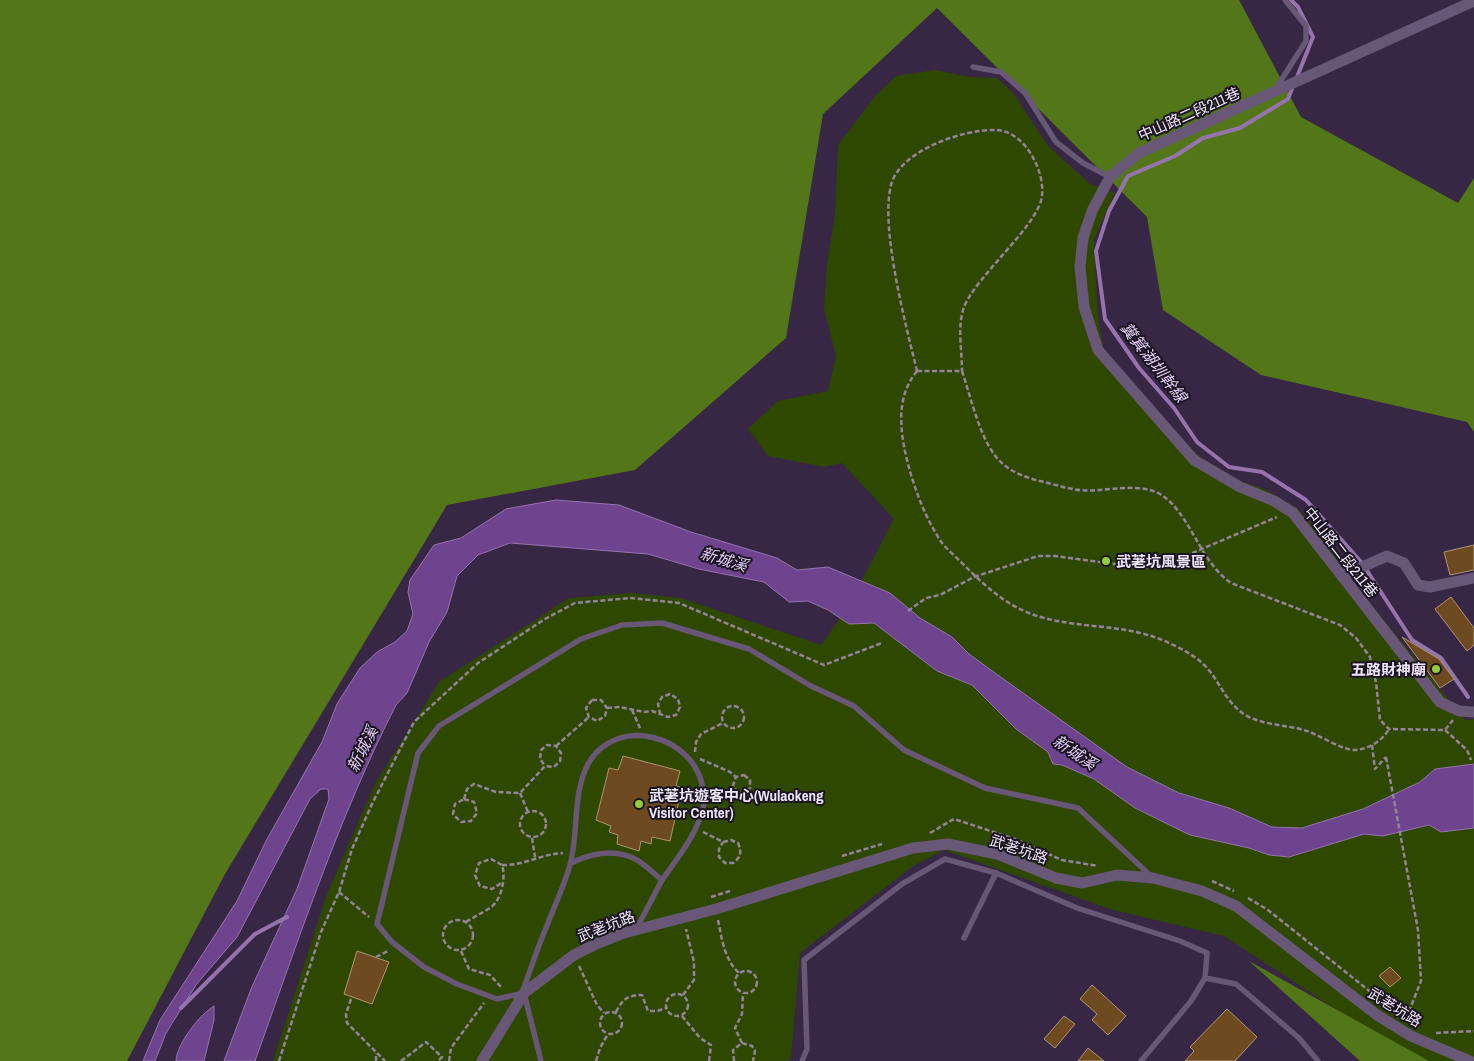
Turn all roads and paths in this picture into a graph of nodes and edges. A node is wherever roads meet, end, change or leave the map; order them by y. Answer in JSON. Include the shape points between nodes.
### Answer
{"nodes":[{"id":1,"x":1285,"y":0,"type":"edge"},
{"id":2,"x":1474,"y":1,"type":"edge"},
{"id":3,"x":973,"y":67,"type":"dead end"},
{"id":4,"x":1278,"y":90,"type":"junction"},
{"id":5,"x":1110,"y":177,"type":"junction"},
{"id":6,"x":917,"y":371,"type":"junction"},
{"id":7,"x":962,"y":371,"type":"junction"},
{"id":8,"x":1293,"y":514,"type":"junction"},
{"id":9,"x":1347,"y":573,"type":"junction"},
{"id":10,"x":974,"y":577,"type":"junction"},
{"id":11,"x":1474,"y":578,"type":"edge"},
{"id":12,"x":908,"y":611,"type":"dead end"},
{"id":13,"x":756,"y":634,"type":"dead end"},
{"id":14,"x":882,"y":643,"type":"dead end"},
{"id":15,"x":607,"y":708,"type":"junction"},
{"id":16,"x":632,"y":710,"type":"junction"},
{"id":17,"x":1459,"y":711,"type":"junction"},
{"id":18,"x":1474,"y":712,"type":"edge"},
{"id":19,"x":660,"y":713,"type":"junction"},
{"id":20,"x":589,"y":717,"type":"junction"},
{"id":21,"x":723,"y":723,"type":"junction"},
{"id":22,"x":1389,"y":729,"type":"junction"},
{"id":23,"x":1446,"y":730,"type":"junction"},
{"id":24,"x":644,"y":736,"type":"junction"},
{"id":25,"x":1372,"y":745,"type":"junction"},
{"id":26,"x":556,"y":746,"type":"junction"},
{"id":27,"x":687,"y":756,"type":"junction"},
{"id":28,"x":1471,"y":760,"type":"dead end"},
{"id":29,"x":545,"y":766,"type":"junction"},
{"id":30,"x":736,"y":777,"type":"junction"},
{"id":31,"x":520,"y":793,"type":"junction"},
{"id":32,"x":464,"y":799,"type":"junction"},
{"id":33,"x":528,"y":812,"type":"junction"},
{"id":34,"x":695,"y":828,"type":"junction"},
{"id":35,"x":532,"y":838,"type":"junction"},
{"id":36,"x":723,"y":842,"type":"junction"},
{"id":37,"x":572,"y":853,"type":"junction"},
{"id":38,"x":535,"y":857,"type":"junction"},
{"id":39,"x":571,"y":863,"type":"junction"},
{"id":40,"x":502,"y":865,"type":"junction"},
{"id":41,"x":996,"y":873,"type":"junction"},
{"id":42,"x":1153,"y":878,"type":"junction"},
{"id":43,"x":662,"y":880,"type":"junction"},
{"id":44,"x":503,"y":882,"type":"junction"},
{"id":45,"x":716,"y":910,"type":"junction"},
{"id":46,"x":683,"y":917,"type":"junction"},
{"id":47,"x":466,"y":922,"type":"junction"},
{"id":48,"x":378,"y":924,"type":"junction"},
{"id":49,"x":624,"y":933,"type":"junction"},
{"id":50,"x":964,"y":938,"type":"dead end"},
{"id":51,"x":396,"y":945,"type":"junction"},
{"id":52,"x":461,"y":951,"type":"junction"},
{"id":53,"x":574,"y":955,"type":"junction"},
{"id":54,"x":376,"y":957,"type":"dead end"},
{"id":55,"x":739,"y":973,"type":"junction"},
{"id":56,"x":1205,"y":978,"type":"junction"},
{"id":57,"x":503,"y":989,"type":"dead end"},
{"id":58,"x":524,"y":992,"type":"junction"},
{"id":59,"x":744,"y":993,"type":"junction"},
{"id":60,"x":683,"y":995,"type":"junction"},
{"id":61,"x":489,"y":996,"type":"junction"},
{"id":62,"x":351,"y":999,"type":"dead end"},
{"id":63,"x":666,"y":1008,"type":"junction"},
{"id":64,"x":616,"y":1012,"type":"junction"},
{"id":65,"x":604,"y":1013,"type":"junction"},
{"id":66,"x":681,"y":1016,"type":"junction"},
{"id":67,"x":1405,"y":1020,"type":"dead end"},
{"id":68,"x":608,"y":1034,"type":"junction"},
{"id":69,"x":742,"y":1043,"type":"junction"},
{"id":70,"x":376,"y":1053,"type":"junction"},
{"id":71,"x":279,"y":1061,"type":"edge"},
{"id":72,"x":376,"y":1061,"type":"edge"},
{"id":73,"x":384,"y":1061,"type":"edge"},
{"id":74,"x":401,"y":1061,"type":"edge"},
{"id":75,"x":438,"y":1061,"type":"edge"},
{"id":76,"x":449,"y":1061,"type":"edge"},
{"id":77,"x":482,"y":1061,"type":"edge"},
{"id":78,"x":541,"y":1061,"type":"edge"},
{"id":79,"x":596,"y":1061,"type":"edge"},
{"id":80,"x":709,"y":1061,"type":"edge"},
{"id":81,"x":734,"y":1061,"type":"edge"},
{"id":82,"x":753,"y":1061,"type":"edge"},
{"id":83,"x":802,"y":1061,"type":"edge"},
{"id":84,"x":1141,"y":1061,"type":"edge"},
{"id":85,"x":1318,"y":1061,"type":"edge"},
{"id":86,"x":1470,"y":1061,"type":"edge"}],
"edges":[{"from":1,"to":4,"type":"lane","via":[[1306,26],[1306,41]]},
{"from":2,"to":4,"type":"street","name":"中山路二段211巷"},
{"from":3,"to":5,"type":"lane","via":[[1001,72],[1025,93],[1056,142],[1083,163]]},
{"from":4,"to":5,"type":"street","name":"中山路二段211巷","via":[[1139,153]]},
{"from":5,"to":8,"type":"street","name":"中山路二段211巷","via":[[1082,238],[1080,267],[1084,307],[1098,350],[1194,460],[1240,488],[1274,501]]},
{"from":6,"to":7,"type":"path"},
{"from":6,"to":7,"type":"path","via":[[894,259],[889,202],[892,183],[901,165],[918,152],[972,133],[998,130],[1026,147],[1040,177],[1042,197],[1032,217],[965,305],[960,329]]},
{"from":6,"to":10,"type":"path","via":[[909,381],[902,401],[903,444],[911,475],[941,542]]},
{"from":7,"to":22,"type":"path","via":[[979,425],[1002,464],[1030,478],[1085,492],[1132,487],[1160,494],[1186,521],[1192,536],[1221,576],[1231,583],[1340,625],[1356,638],[1370,657],[1380,720]]},
{"from":8,"to":9,"type":"street","name":"中山路二段211巷"},
{"from":8,"to":10,"type":"path","via":[[1256,525],[1164,565],[1143,568],[1038,556]]},
{"from":9,"to":11,"type":"street","via":[[1387,556],[1404,562],[1418,585],[1430,587]]},
{"from":9,"to":17,"type":"street","name":"中山路二段211巷","via":[[1440,702]]},
{"from":10,"to":12,"type":"path","via":[[940,595],[926,598]]},
{"from":10,"to":25,"type":"path","via":[[1003,600],[1044,618],[1147,634],[1184,650],[1211,673],[1242,714],[1310,732],[1353,751]]},
{"from":13,"to":14,"type":"path","via":[[824,665]]},
{"from":15,"to":16,"type":"path"},
{"from":15,"to":20,"type":"path","via":[[605,716],[597,720]]},
{"from":15,"to":20,"type":"path","via":[[601,700],[592,700],[586,708]]},
{"from":16,"to":19,"type":"path"},
{"from":16,"to":24,"type":"path"},
{"from":17,"to":18,"type":"street","name":"中山路二段211巷"},
{"from":17,"to":23,"type":"path"},
{"from":19,"to":19,"type":"path","via":[[668,717],[676,714],[680,707],[678,699],[670,694],[662,697],[658,704]]},
{"from":20,"to":26,"type":"path"},
{"from":21,"to":21,"type":"path","via":[[729,728],[737,727],[743,722],[744,714],[732,705],[721,715]]},
{"from":21,"to":27,"type":"path","via":[[701,734],[696,742],[696,752]]},
{"from":22,"to":23,"type":"path"},
{"from":22,"to":25,"type":"path"},
{"from":23,"to":28,"type":"path","via":[[1467,750]]},
{"from":24,"to":27,"type":"lane","via":[[669,742]]},
{"from":24,"to":37,"type":"lane","via":[[620,737],[603,746],[589,764],[580,787]]},
{"from":25,"to":67,"type":"path","via":[[1375,769],[1386,757],[1418,930],[1421,981]]},
{"from":26,"to":29,"type":"path","via":[[561,753],[560,761],[554,767]]},
{"from":26,"to":29,"type":"path","via":[[547,745],[540,750],[540,759]]},
{"from":27,"to":30,"type":"path","via":[[717,765]]},
{"from":27,"to":34,"type":"lane","via":[[701,778],[705,803]]},
{"from":29,"to":31,"type":"path"},
{"from":30,"to":30,"type":"path","via":[[733,785],[737,792],[744,793],[750,788],[750,780],[744,775]]},
{"from":31,"to":32,"type":"path","via":[[496,792],[474,784],[467,789]]},
{"from":31,"to":33,"type":"path"},
{"from":32,"to":32,"type":"path","via":[[474,802],[477,813],[471,821],[461,822],[453,814],[455,804]]},
{"from":33,"to":35,"type":"path","via":[[520,820],[521,832]]},
{"from":33,"to":35,"type":"path","via":[[537,812],[544,818],[545,827],[540,835]]},
{"from":34,"to":36,"type":"path"},
{"from":34,"to":43,"type":"lane"},
{"from":35,"to":38,"type":"path"},
{"from":36,"to":36,"type":"path","via":[[719,857],[733,863],[740,858],[742,851],[738,844],[731,840]]},
{"from":37,"to":38,"type":"path"},
{"from":37,"to":39,"type":"lane"},
{"from":38,"to":40,"type":"path","via":[[516,866]]},
{"from":39,"to":43,"type":"lane","via":[[587,856],[611,853],[634,858]]},
{"from":39,"to":58,"type":"lane"},
{"from":40,"to":44,"type":"path","via":[[505,873]]},
{"from":40,"to":44,"type":"path","via":[[491,859],[479,863],[475,875],[480,886],[492,889]]},
{"from":41,"to":50,"type":"lane"},
{"from":41,"to":56,"type":"lane","via":[[1077,908],[1180,941],[1207,953]]},
{"from":41,"to":83,"type":"lane","via":[[945,859],[902,884],[804,960],[807,1049]]},
{"from":42,"to":45,"type":"street","name":"武荖坑路","via":[[1117,875],[1082,884],[1056,878],[997,854],[948,844],[913,848]]},
{"from":42,"to":48,"type":"lane","via":[[1146,868],[1078,808],[985,788],[904,750],[854,706],[811,686],[749,649],[662,622],[622,625],[581,639],[439,726],[418,753]]},
{"from":42,"to":86,"type":"street","name":"武荖坑路","via":[[1202,891],[1236,906],[1377,1015],[1411,1036]]},
{"from":43,"to":49,"type":"lane","via":[[640,922]]},
{"from":44,"to":47,"type":"path","via":[[498,899]]},
{"from":45,"to":46,"type":"street","name":"武荖坑路"},
{"from":45,"to":55,"type":"path","via":[[722,944],[732,967]]},
{"from":46,"to":49,"type":"street","name":"武荖坑路"},
{"from":46,"to":60,"type":"path","via":[[694,962],[694,980]]},
{"from":47,"to":52,"type":"path","via":[[473,932],[471,944]]},
{"from":47,"to":52,"type":"path","via":[[454,920],[445,927],[443,939],[450,948]]},
{"from":48,"to":51,"type":"lane"},
{"from":48,"to":71,"type":"path","via":[[339,892],[322,932]]},
{"from":49,"to":53,"type":"street","name":"武荖坑路"},
{"from":51,"to":54,"type":"path"},
{"from":51,"to":61,"type":"lane","via":[[432,971]]},
{"from":52,"to":57,"type":"path","via":[[470,969],[490,974]]},
{"from":53,"to":58,"type":"street","name":"武荖坑路"},
{"from":53,"to":65,"type":"path","via":[[597,1005]]},
{"from":55,"to":59,"type":"path","via":[[735,985]]},
{"from":55,"to":59,"type":"path","via":[[750,971],[757,980],[754,990]]},
{"from":56,"to":84,"type":"lane"},
{"from":56,"to":85,"type":"lane","via":[[1236,984],[1299,1038]]},
{"from":58,"to":61,"type":"lane","via":[[497,999]]},
{"from":58,"to":77,"type":"street","name":"武荖坑路"},
{"from":58,"to":78,"type":"lane"},
{"from":59,"to":69,"type":"path","via":[[742,1014],[735,1028]]},
{"from":60,"to":63,"type":"path","via":[[672,995]]},
{"from":60,"to":66,"type":"path","via":[[688,1009]]},
{"from":61,"to":76,"type":"path","via":[[451,1048]]},
{"from":62,"to":70,"type":"path","via":[[347,1023]]},
{"from":63,"to":64,"type":"path","via":[[648,1010],[642,995],[631,995],[622,1001]]},
{"from":63,"to":66,"type":"path","via":[[672,1015]]},
{"from":64,"to":65,"type":"path"},
{"from":64,"to":68,"type":"path","via":[[622,1027],[614,1034]]},
{"from":65,"to":68,"type":"path","via":[[600,1025]]},
{"from":66,"to":80,"type":"path","via":[[700,1038],[711,1045]]},
{"from":68,"to":79,"type":"path"},
{"from":69,"to":81,"type":"path","via":[[733,1050]]},
{"from":69,"to":82,"type":"path","via":[[752,1046],[755,1051]]},
{"from":70,"to":72,"type":"path"},
{"from":70,"to":73,"type":"path"},
{"from":74,"to":75,"type":"path","via":[[426,1042],[442,1057]]}]}
